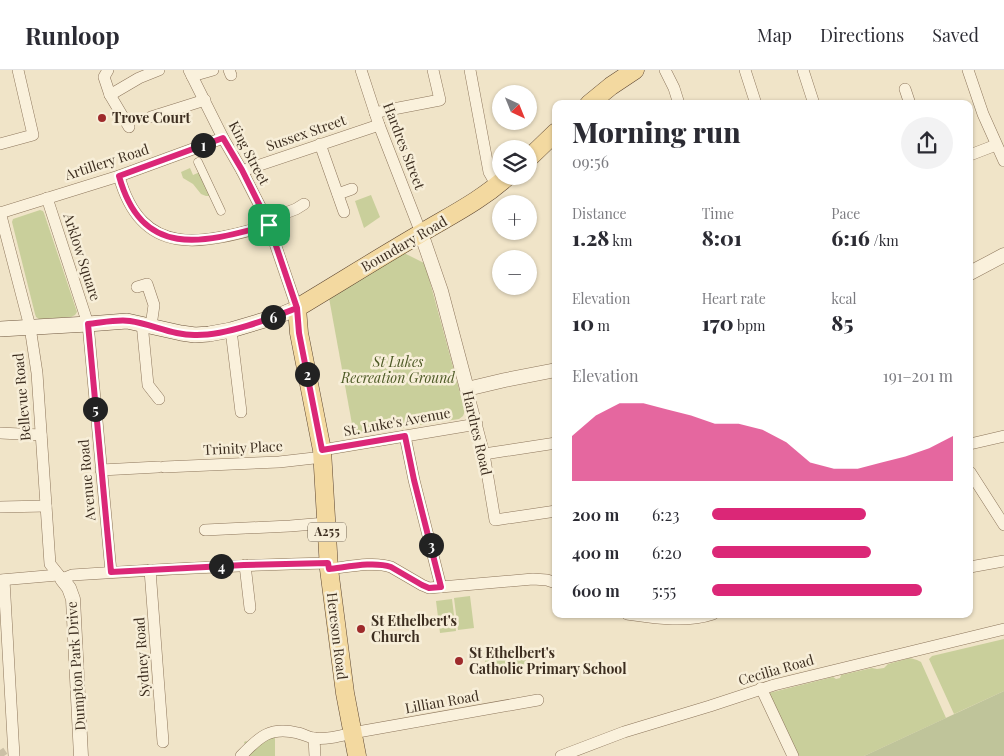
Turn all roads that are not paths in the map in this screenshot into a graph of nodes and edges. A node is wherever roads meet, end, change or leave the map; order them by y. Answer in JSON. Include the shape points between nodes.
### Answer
{"nodes":[{"id":1,"x":18,"y":70,"type":"edge"},
{"id":2,"x":108,"y":70,"type":"edge"},
{"id":3,"x":159,"y":70,"type":"edge"},
{"id":4,"x":213,"y":70,"type":"edge"},
{"id":5,"x":361,"y":70,"type":"edge"},
{"id":6,"x":433,"y":70,"type":"edge"},
{"id":7,"x":470,"y":70,"type":"edge"},
{"id":8,"x":636,"y":70,"type":"edge"},
{"id":9,"x":665,"y":70,"type":"edge"},
{"id":10,"x":745,"y":70,"type":"edge"},
{"id":11,"x":803,"y":70,"type":"edge"},
{"id":12,"x":968,"y":70,"type":"edge"},
{"id":13,"x":191,"y":73,"type":"edge"},
{"id":14,"x":906,"y":89,"type":"dead end"},
{"id":15,"x":110,"y":95,"type":"junction"},
{"id":16,"x":205,"y":100,"type":"junction"},
{"id":17,"x":594,"y":100,"type":"edge"},
{"id":18,"x":678,"y":100,"type":"edge"},
{"id":19,"x":755,"y":100,"type":"edge"},
{"id":20,"x":813,"y":100,"type":"edge"},
{"id":21,"x":909,"y":100,"type":"edge"},
{"id":22,"x":151,"y":117,"type":"dead end"},
{"id":23,"x":377,"y":119,"type":"junction"},
{"id":24,"x":129,"y":127,"type":"dead end"},
{"id":25,"x":552,"y":136,"type":"edge"},
{"id":26,"x":223,"y":138,"type":"junction"},
{"id":27,"x":0,"y":144,"type":"edge"},
{"id":28,"x":320,"y":144,"type":"junction"},
{"id":29,"x":996,"y":145,"type":"junction"},
{"id":30,"x":537,"y":150,"type":"edge"},
{"id":31,"x":973,"y":154,"type":"edge"},
{"id":32,"x":1004,"y":161,"type":"edge"},
{"id":33,"x":198,"y":162,"type":"dead end"},
{"id":34,"x":242,"y":170,"type":"junction"},
{"id":35,"x":492,"y":173,"type":"edge"},
{"id":36,"x":119,"y":176,"type":"junction"},
{"id":37,"x":498,"y":185,"type":"edge"},
{"id":38,"x":352,"y":189,"type":"dead end"},
{"id":39,"x":338,"y":194,"type":"junction"},
{"id":40,"x":47,"y":198,"type":"junction"},
{"id":41,"x":304,"y":204,"type":"dead end"},
{"id":42,"x":221,"y":210,"type":"dead end"},
{"id":43,"x":0,"y":212,"type":"edge"},
{"id":44,"x":344,"y":212,"type":"dead end"},
{"id":45,"x":268,"y":222,"type":"junction"},
{"id":46,"x":421,"y":233,"type":"junction"},
{"id":47,"x":1004,"y":255,"type":"edge"},
{"id":48,"x":973,"y":272,"type":"edge"},
{"id":49,"x":137,"y":287,"type":"dead end"},
{"id":50,"x":297,"y":308,"type":"junction"},
{"id":51,"x":88,"y":324,"type":"junction"},
{"id":52,"x":146,"y":325,"type":"junction"},
{"id":53,"x":30,"y":327,"type":"junction"},
{"id":54,"x":0,"y":329,"type":"edge"},
{"id":55,"x":231,"y":330,"type":"junction"},
{"id":56,"x":552,"y":371,"type":"edge"},
{"id":57,"x":467,"y":389,"type":"junction"},
{"id":58,"x":159,"y":399,"type":"dead end"},
{"id":59,"x":241,"y":412,"type":"dead end"},
{"id":60,"x":477,"y":424,"type":"junction"},
{"id":61,"x":0,"y":433,"type":"edge"},
{"id":62,"x":41,"y":435,"type":"junction"},
{"id":63,"x":405,"y":436,"type":"junction"},
{"id":64,"x":1004,"y":436,"type":"edge"},
{"id":65,"x":973,"y":443,"type":"edge"},
{"id":66,"x":552,"y":444,"type":"edge"},
{"id":67,"x":322,"y":454,"type":"junction"},
{"id":68,"x":484,"y":454,"type":"junction"},
{"id":69,"x":101,"y":470,"type":"junction"},
{"id":70,"x":973,"y":477,"type":"edge"},
{"id":71,"x":46,"y":506,"type":"junction"},
{"id":72,"x":0,"y":507,"type":"edge"},
{"id":73,"x":552,"y":511,"type":"edge"},
{"id":74,"x":326,"y":523,"type":"junction"},
{"id":75,"x":1004,"y":525,"type":"edge"},
{"id":76,"x":204,"y":530,"type":"dead end"},
{"id":77,"x":1004,"y":561,"type":"edge"},
{"id":78,"x":244,"y":565,"type":"junction"},
{"id":79,"x":328,"y":566,"type":"junction"},
{"id":80,"x":973,"y":566,"type":"edge"},
{"id":81,"x":150,"y":570,"type":"junction"},
{"id":82,"x":111,"y":572,"type":"junction"},
{"id":83,"x":60,"y":577,"type":"junction"},
{"id":84,"x":2,"y":580,"type":"edge"},
{"id":85,"x":552,"y":582,"type":"edge"},
{"id":86,"x":441,"y":587,"type":"junction"},
{"id":87,"x":250,"y":608,"type":"dead end"},
{"id":88,"x":657,"y":618,"type":"edge"},
{"id":89,"x":671,"y":618,"type":"edge"},
{"id":90,"x":1004,"y":629,"type":"edge"},
{"id":91,"x":762,"y":688,"type":"junction"},
{"id":92,"x":538,"y":700,"type":"dead end"},
{"id":93,"x":352,"y":733,"type":"junction"},
{"id":94,"x":314,"y":738,"type":"junction"},
{"id":95,"x":163,"y":742,"type":"dead end"},
{"id":96,"x":14,"y":756,"type":"edge"},
{"id":97,"x":82,"y":756,"type":"edge"},
{"id":98,"x":241,"y":756,"type":"edge"},
{"id":99,"x":315,"y":756,"type":"edge"},
{"id":100,"x":357,"y":756,"type":"edge"},
{"id":101,"x":561,"y":756,"type":"edge"},
{"id":102,"x":793,"y":756,"type":"edge"}],
"edges":[{"from":1,"to":27,"type":"street","via":[[33,136]]},
{"from":2,"to":15,"type":"street","via":[[104,78]]},
{"from":3,"to":15,"type":"street"},
{"from":4,"to":13,"type":"street"},
{"from":5,"to":23,"type":"street","name":"Hardres Street"},
{"from":6,"to":23,"type":"street","name":"Sussex Street","via":[[440,100],[399,107]]},
{"from":7,"to":35,"type":"street"},
{"from":8,"to":17,"type":"main road"},
{"from":9,"to":18,"type":"street"},
{"from":10,"to":19,"type":"street"},
{"from":11,"to":20,"type":"street"},
{"from":12,"to":29,"type":"street"},
{"from":13,"to":16,"type":"street","name":"King Street"},
{"from":14,"to":21,"type":"street"},
{"from":15,"to":24,"type":"street"},
{"from":16,"to":22,"type":"street"},
{"from":16,"to":26,"type":"street","name":"King Street"},
{"from":23,"to":28,"type":"street","name":"Sussex Street"},
{"from":23,"to":46,"type":"street","name":"Hardres Street"},
{"from":25,"to":30,"type":"main road"},
{"from":26,"to":34,"type":"street","name":"King Street"},
{"from":26,"to":36,"type":"street","name":"Artillery Road"},
{"from":28,"to":34,"type":"street","name":"Sussex Street"},
{"from":28,"to":39,"type":"street"},
{"from":29,"to":31,"type":"street"},
{"from":29,"to":32,"type":"street"},
{"from":33,"to":42,"type":"street"},
{"from":34,"to":45,"type":"street","name":"King Street"},
{"from":36,"to":40,"type":"street","name":"Artillery Road"},
{"from":36,"to":45,"type":"street","via":[[136,215],[147,226],[175,239],[233,235]]},
{"from":37,"to":46,"type":"main road","name":"Boundary Road","via":[[473,204]]},
{"from":38,"to":39,"type":"street"},
{"from":39,"to":44,"type":"street"},
{"from":40,"to":43,"type":"street","name":"Artillery Road"},
{"from":40,"to":51,"type":"street","name":"Arklow Square"},
{"from":41,"to":45,"type":"street"},
{"from":43,"to":53,"type":"street","name":"Bellevue Road"},
{"from":45,"to":50,"type":"street","name":"King Street"},
{"from":46,"to":50,"type":"main road","name":"Boundary Road"},
{"from":46,"to":57,"type":"street","name":"Hardres Road","via":[[441,291]]},
{"from":47,"to":48,"type":"street"},
{"from":49,"to":52,"type":"street","via":[[147,284],[154,305]]},
{"from":50,"to":55,"type":"main road"},
{"from":50,"to":67,"type":"main road","name":"Hereson Road","number":"A255"},
{"from":51,"to":52,"type":"main road","via":[[127,320]]},
{"from":51,"to":53,"type":"main road"},
{"from":51,"to":69,"type":"street","name":"Avenue Road"},
{"from":52,"to":55,"type":"main road","via":[[196,335]]},
{"from":52,"to":58,"type":"street","via":[[148,385]]},
{"from":53,"to":54,"type":"main road"},
{"from":53,"to":62,"type":"street","name":"Bellevue Road"},
{"from":55,"to":59,"type":"street"},
{"from":56,"to":57,"type":"street"},
{"from":57,"to":60,"type":"street","name":"Hardres Road"},
{"from":60,"to":63,"type":"street","name":"St. Luke's Avenue"},
{"from":60,"to":68,"type":"street","name":"Hardres Road"},
{"from":61,"to":62,"type":"street"},
{"from":62,"to":71,"type":"street","name":"Bellevue Road"},
{"from":63,"to":67,"type":"street","name":"St. Luke's Avenue"},
{"from":63,"to":86,"type":"street"},
{"from":64,"to":65,"type":"street"},
{"from":66,"to":68,"type":"street"},
{"from":67,"to":69,"type":"street","name":"Trinity Place","via":[[279,462]]},
{"from":67,"to":74,"type":"main road","name":"Hereson Road","number":"A255"},
{"from":68,"to":73,"type":"street","name":"Hardres Road","via":[[495,520]]},
{"from":69,"to":82,"type":"street","name":"Avenue Road"},
{"from":70,"to":75,"type":"street"},
{"from":71,"to":72,"type":"street"},
{"from":71,"to":83,"type":"street","name":"Bellevue Road","via":[[50,564]]},
{"from":74,"to":76,"type":"street"},
{"from":74,"to":79,"type":"main road","name":"Hereson Road","number":"A255"},
{"from":77,"to":80,"type":"street"},
{"from":78,"to":79,"type":"street"},
{"from":78,"to":81,"type":"street"},
{"from":78,"to":87,"type":"street"},
{"from":79,"to":86,"type":"street","via":[[386,565],[429,588]]},
{"from":79,"to":93,"type":"main road","name":"Hereson Road","number":"A255"},
{"from":81,"to":82,"type":"street"},
{"from":81,"to":95,"type":"street","name":"Sydney Road"},
{"from":82,"to":83,"type":"street"},
{"from":83,"to":84,"type":"street"},
{"from":83,"to":97,"type":"street","name":"Dumpton Park Drive","via":[[73,599]]},
{"from":84,"to":96,"type":"street"},
{"from":85,"to":86,"type":"street","via":[[533,579]]},
{"from":88,"to":89,"type":"street"},
{"from":90,"to":91,"type":"street","name":"Cecilia Road"},
{"from":91,"to":101,"type":"street","name":"Cecilia Road","via":[[624,732]]},
{"from":91,"to":102,"type":"street"},
{"from":92,"to":93,"type":"street","name":"Lillian Road"},
{"from":93,"to":94,"type":"street","name":"Lillian Road"},
{"from":93,"to":100,"type":"main road","name":"Hereson Road","number":"A255"},
{"from":94,"to":98,"type":"street","name":"Lillian Road","via":[[281,730],[261,736]]},
{"from":94,"to":99,"type":"street"}]}
